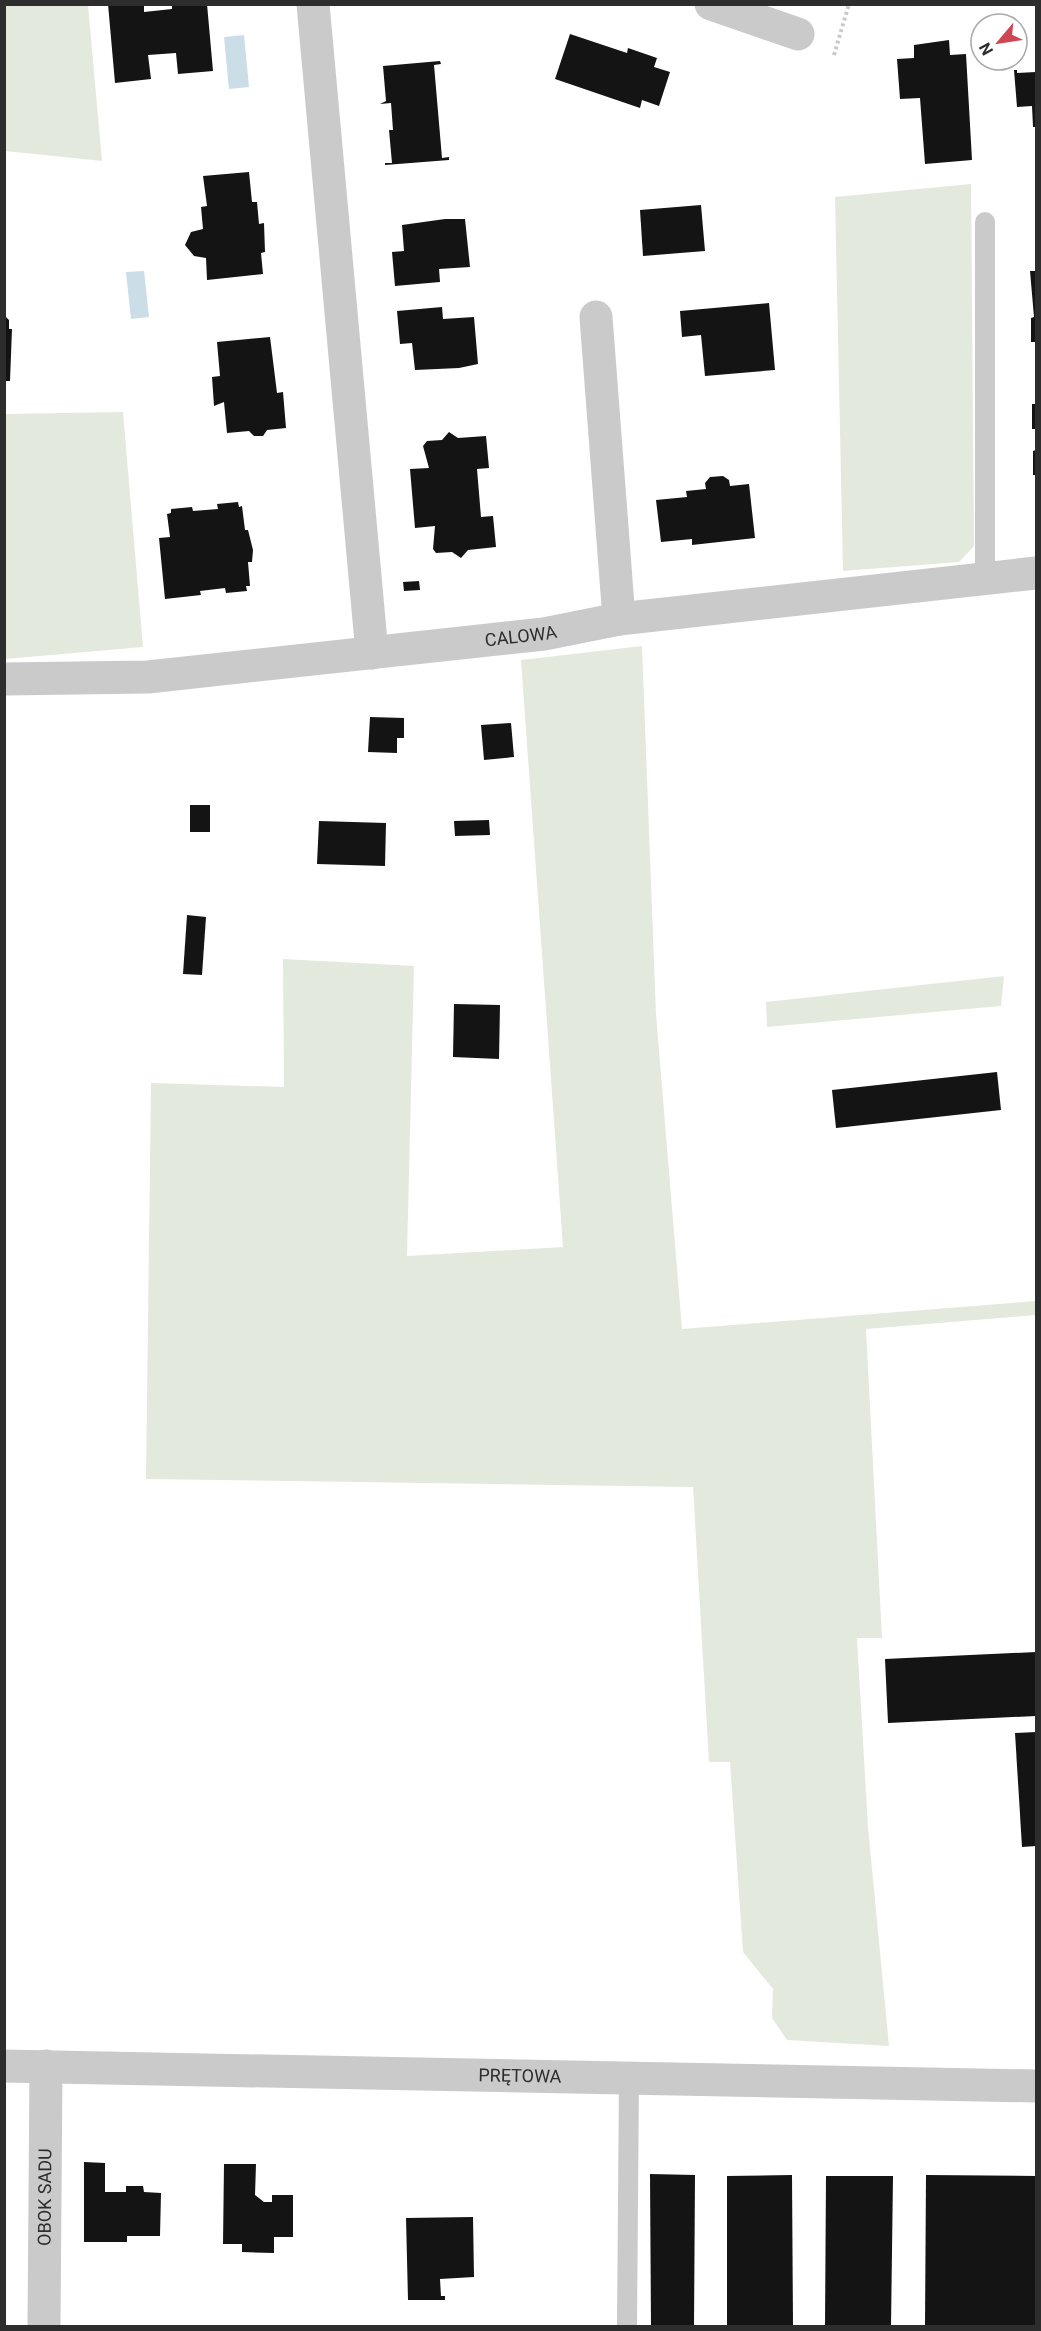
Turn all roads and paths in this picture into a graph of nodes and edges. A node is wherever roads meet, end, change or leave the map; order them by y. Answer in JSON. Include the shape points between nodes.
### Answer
{"nodes":[{"id":1,"x":313,"y":4,"type":"edge"},
{"id":2,"x":711,"y":4,"type":"edge"},
{"id":3,"x":849,"y":4,"type":"edge"},
{"id":4,"x":798,"y":34,"type":"dead end"},
{"id":5,"x":834,"y":55,"type":"dead end"},
{"id":6,"x":985,"y":222,"type":"dead end"},
{"id":7,"x":596,"y":317,"type":"dead end"},
{"id":8,"x":1036,"y":573,"type":"edge"},
{"id":9,"x":985,"y":578,"type":"junction"},
{"id":10,"x":619,"y":619,"type":"junction"},
{"id":11,"x":372,"y":652,"type":"junction"},
{"id":12,"x":4,"y":679,"type":"edge"},
{"id":13,"x":4,"y":2066,"type":"edge"},
{"id":14,"x":46,"y":2066,"type":"junction"},
{"id":15,"x":629,"y":2077,"type":"junction"},
{"id":16,"x":1036,"y":2086,"type":"edge"},
{"id":17,"x":44,"y":2326,"type":"edge"},
{"id":18,"x":627,"y":2326,"type":"edge"}],
"edges":[{"from":1,"to":11,"type":"street"},
{"from":2,"to":4,"type":"street"},
{"from":3,"to":5,"type":"path"},
{"from":6,"to":9,"type":"lane"},
{"from":7,"to":10,"type":"street"},
{"from":8,"to":9,"type":"street","name":"CALOWA"},
{"from":9,"to":10,"type":"street","name":"CALOWA"},
{"from":10,"to":11,"type":"street","name":"CALOWA","via":[[544,634]]},
{"from":11,"to":12,"type":"street","name":"CALOWA","via":[[148,677]]},
{"from":13,"to":14,"type":"street","name":"PRĘTOWA"},
{"from":14,"to":15,"type":"street","name":"PRĘTOWA"},
{"from":14,"to":17,"type":"street","name":"OBOK SADU"},
{"from":15,"to":16,"type":"street","name":"PRĘTOWA"},
{"from":15,"to":18,"type":"lane"}]}
